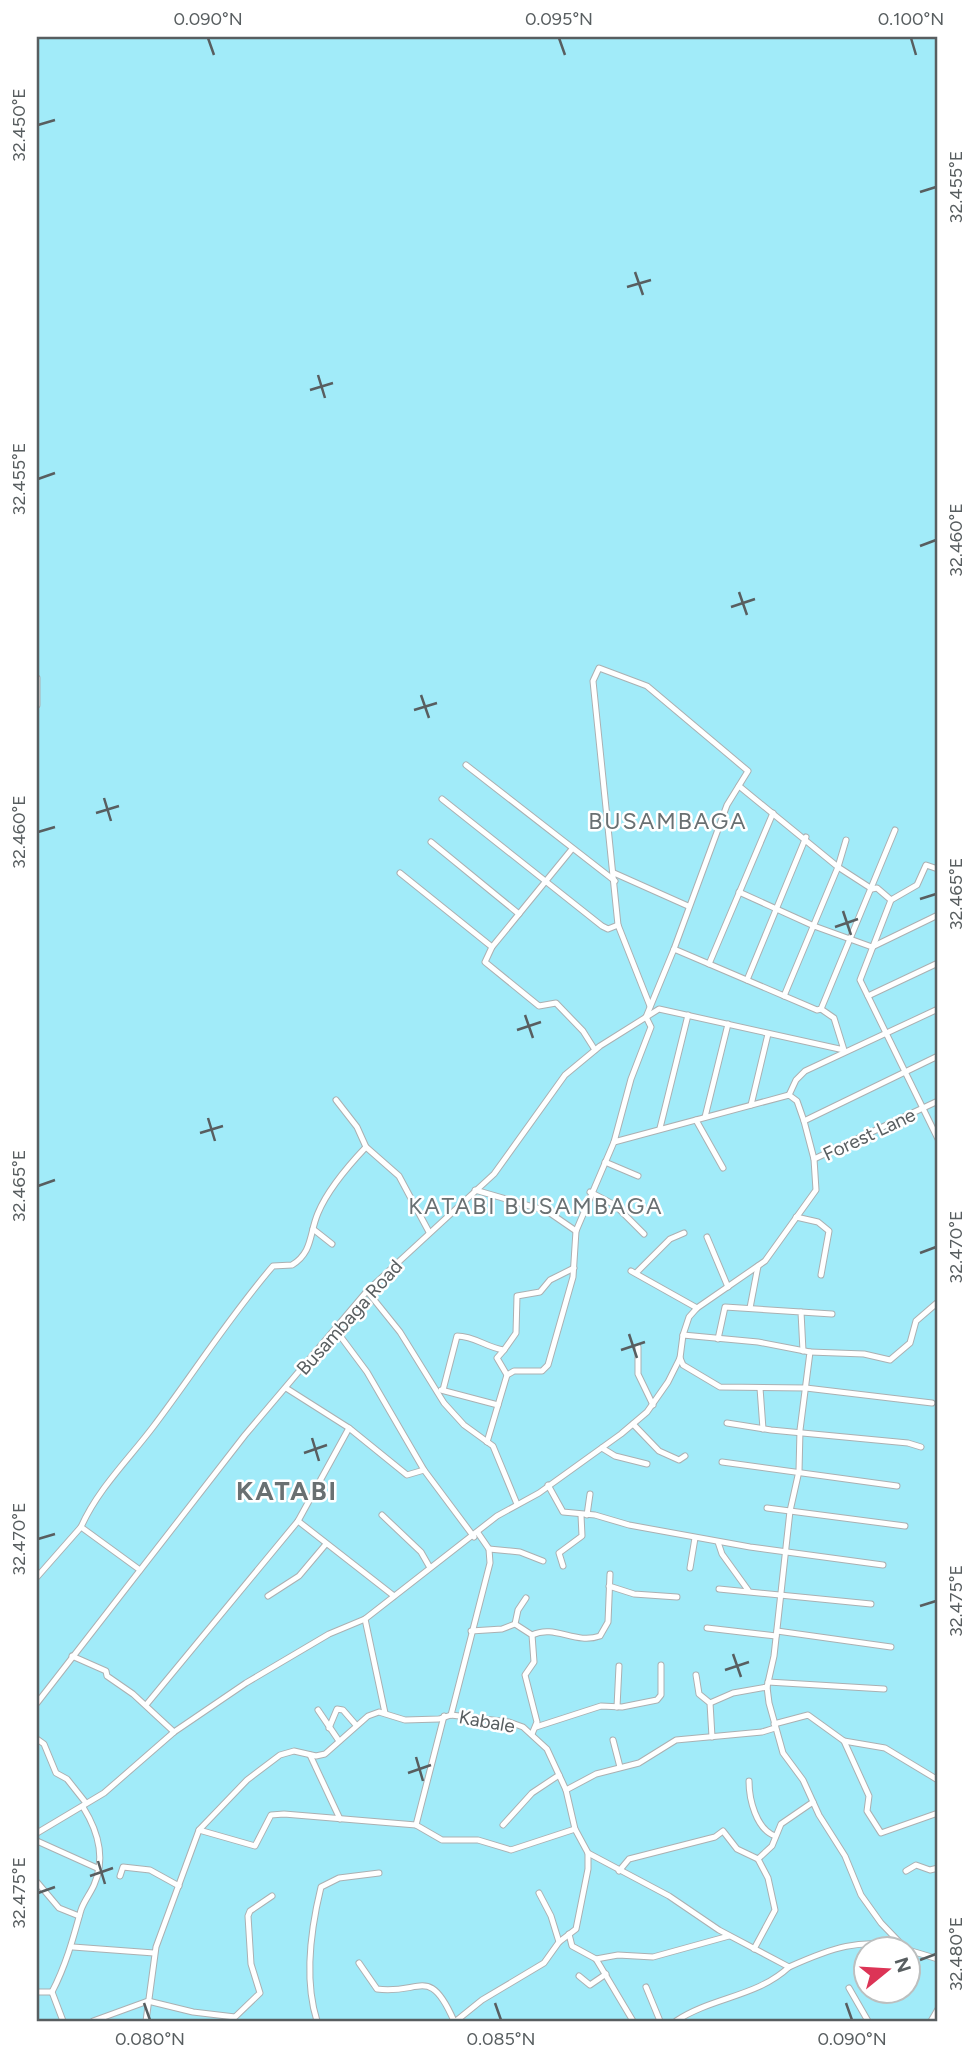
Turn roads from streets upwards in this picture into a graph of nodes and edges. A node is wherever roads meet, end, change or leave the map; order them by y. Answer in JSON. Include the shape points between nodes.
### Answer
{"nodes":[{"id":1,"x":37,"y":678,"type":"edge"},
{"id":2,"x":37,"y":705,"type":"edge"},
{"id":3,"x":466,"y":765,"type":"dead end"},
{"id":4,"x":739,"y":786,"type":"junction"},
{"id":5,"x":442,"y":799,"type":"dead end"},
{"id":6,"x":773,"y":813,"type":"junction"},
{"id":7,"x":895,"y":830,"type":"dead end"},
{"id":8,"x":806,"y":837,"type":"junction"},
{"id":9,"x":846,"y":840,"type":"dead end"},
{"id":10,"x":431,"y":842,"type":"dead end"},
{"id":11,"x":572,"y":849,"type":"junction"},
{"id":12,"x":838,"y":867,"type":"junction"},
{"id":13,"x":938,"y":869,"type":"edge"},
{"id":14,"x":400,"y":873,"type":"dead end"},
{"id":15,"x":614,"y":873,"type":"junction"},
{"id":16,"x":615,"y":881,"type":"junction"},
{"id":17,"x":546,"y":882,"type":"junction"},
{"id":18,"x":872,"y":889,"type":"junction"},
{"id":19,"x":739,"y":892,"type":"junction"},
{"id":20,"x":891,"y":900,"type":"junction"},
{"id":21,"x":688,"y":906,"type":"junction"},
{"id":22,"x":776,"y":908,"type":"junction"},
{"id":23,"x":519,"y":914,"type":"junction"},
{"id":24,"x":938,"y":915,"type":"edge"},
{"id":25,"x":618,"y":925,"type":"junction"},
{"id":26,"x":814,"y":926,"type":"junction"},
{"id":27,"x":850,"y":940,"type":"junction"},
{"id":28,"x":492,"y":947,"type":"junction"},
{"id":29,"x":872,"y":947,"type":"junction"},
{"id":30,"x":674,"y":949,"type":"junction"},
{"id":31,"x":938,"y":963,"type":"edge"},
{"id":32,"x":709,"y":964,"type":"junction"},
{"id":33,"x":747,"y":980,"type":"junction"},
{"id":34,"x":784,"y":996,"type":"junction"},
{"id":35,"x":868,"y":996,"type":"junction"},
{"id":36,"x":650,"y":1006,"type":"junction"},
{"id":37,"x":821,"y":1009,"type":"junction"},
{"id":38,"x":938,"y":1009,"type":"edge"},
{"id":39,"x":688,"y":1015,"type":"junction"},
{"id":40,"x":646,"y":1017,"type":"junction"},
{"id":41,"x":728,"y":1024,"type":"junction"},
{"id":42,"x":887,"y":1032,"type":"junction"},
{"id":43,"x":768,"y":1034,"type":"junction"},
{"id":44,"x":595,"y":1050,"type":"junction"},
{"id":45,"x":844,"y":1050,"type":"junction"},
{"id":46,"x":938,"y":1056,"type":"edge"},
{"id":47,"x":906,"y":1071,"type":"junction"},
{"id":48,"x":789,"y":1095,"type":"junction"},
{"id":49,"x":336,"y":1100,"type":"dead end"},
{"id":50,"x":938,"y":1101,"type":"edge"},
{"id":51,"x":751,"y":1105,"type":"junction"},
{"id":52,"x":924,"y":1108,"type":"junction"},
{"id":53,"x":705,"y":1117,"type":"junction"},
{"id":54,"x":696,"y":1120,"type":"junction"},
{"id":55,"x":804,"y":1121,"type":"junction"},
{"id":56,"x":660,"y":1128,"type":"junction"},
{"id":57,"x":938,"y":1139,"type":"edge"},
{"id":58,"x":614,"y":1142,"type":"junction"},
{"id":59,"x":366,"y":1147,"type":"junction"},
{"id":60,"x":814,"y":1159,"type":"junction"},
{"id":61,"x":604,"y":1161,"type":"junction"},
{"id":62,"x":723,"y":1168,"type":"dead end"},
{"id":63,"x":638,"y":1176,"type":"dead end"},
{"id":64,"x":475,"y":1190,"type":"junction"},
{"id":65,"x":590,"y":1192,"type":"junction"},
{"id":66,"x":796,"y":1217,"type":"junction"},
{"id":67,"x":313,"y":1229,"type":"junction"},
{"id":68,"x":576,"y":1231,"type":"junction"},
{"id":69,"x":429,"y":1232,"type":"junction"},
{"id":70,"x":684,"y":1233,"type":"dead end"},
{"id":71,"x":644,"y":1234,"type":"dead end"},
{"id":72,"x":707,"y":1237,"type":"dead end"},
{"id":73,"x":332,"y":1244,"type":"dead end"},
{"id":74,"x":759,"y":1266,"type":"junction"},
{"id":75,"x":574,"y":1268,"type":"junction"},
{"id":76,"x":821,"y":1275,"type":"dead end"},
{"id":77,"x":728,"y":1287,"type":"junction"},
{"id":78,"x":367,"y":1291,"type":"junction"},
{"id":79,"x":938,"y":1302,"type":"edge"},
{"id":80,"x":697,"y":1308,"type":"junction"},
{"id":81,"x":750,"y":1308,"type":"junction"},
{"id":82,"x":801,"y":1312,"type":"junction"},
{"id":83,"x":832,"y":1314,"type":"dead end"},
{"id":84,"x":335,"y":1329,"type":"junction"},
{"id":85,"x":683,"y":1335,"type":"junction"},
{"id":86,"x":718,"y":1339,"type":"junction"},
{"id":87,"x":638,"y":1347,"type":"dead end"},
{"id":88,"x":504,"y":1350,"type":"junction"},
{"id":89,"x":806,"y":1351,"type":"junction"},
{"id":90,"x":680,"y":1358,"type":"junction"},
{"id":91,"x":507,"y":1375,"type":"junction"},
{"id":92,"x":286,"y":1388,"type":"junction"},
{"id":93,"x":760,"y":1388,"type":"junction"},
{"id":94,"x":806,"y":1388,"type":"junction"},
{"id":95,"x":434,"y":1390,"type":"junction"},
{"id":96,"x":443,"y":1390,"type":"junction"},
{"id":97,"x":932,"y":1403,"type":"dead end"},
{"id":98,"x":498,"y":1405,"type":"junction"},
{"id":99,"x":653,"y":1405,"type":"junction"},
{"id":100,"x":727,"y":1423,"type":"dead end"},
{"id":101,"x":633,"y":1424,"type":"junction"},
{"id":102,"x":349,"y":1428,"type":"junction"},
{"id":103,"x":763,"y":1429,"type":"junction"},
{"id":104,"x":800,"y":1430,"type":"junction"},
{"id":105,"x":487,"y":1442,"type":"junction"},
{"id":106,"x":921,"y":1447,"type":"dead end"},
{"id":107,"x":602,"y":1448,"type":"junction"},
{"id":108,"x":685,"y":1456,"type":"dead end"},
{"id":109,"x":722,"y":1462,"type":"dead end"},
{"id":110,"x":647,"y":1464,"type":"dead end"},
{"id":111,"x":424,"y":1470,"type":"junction"},
{"id":112,"x":799,"y":1471,"type":"junction"},
{"id":113,"x":548,"y":1485,"type":"junction"},
{"id":114,"x":897,"y":1486,"type":"dead end"},
{"id":115,"x":590,"y":1494,"type":"dead end"},
{"id":116,"x":517,"y":1504,"type":"junction"},
{"id":117,"x":767,"y":1508,"type":"dead end"},
{"id":118,"x":790,"y":1511,"type":"junction"},
{"id":119,"x":382,"y":1515,"type":"dead end"},
{"id":120,"x":584,"y":1515,"type":"junction"},
{"id":121,"x":298,"y":1521,"type":"junction"},
{"id":122,"x":905,"y":1526,"type":"dead end"},
{"id":123,"x":82,"y":1527,"type":"junction"},
{"id":124,"x":476,"y":1535,"type":"junction"},
{"id":125,"x":695,"y":1538,"type":"junction"},
{"id":126,"x":718,"y":1542,"type":"junction"},
{"id":127,"x":327,"y":1544,"type":"junction"},
{"id":128,"x":489,"y":1549,"type":"junction"},
{"id":129,"x":786,"y":1553,"type":"junction"},
{"id":130,"x":543,"y":1561,"type":"dead end"},
{"id":131,"x":883,"y":1564,"type":"dead end"},
{"id":132,"x":429,"y":1566,"type":"junction"},
{"id":133,"x":563,"y":1566,"type":"dead end"},
{"id":134,"x":690,"y":1567,"type":"dead end"},
{"id":135,"x":140,"y":1570,"type":"junction"},
{"id":136,"x":610,"y":1574,"type":"dead end"},
{"id":137,"x":37,"y":1577,"type":"edge"},
{"id":138,"x":609,"y":1586,"type":"junction"},
{"id":139,"x":719,"y":1589,"type":"dead end"},
{"id":140,"x":748,"y":1590,"type":"junction"},
{"id":141,"x":780,"y":1593,"type":"junction"},
{"id":142,"x":268,"y":1596,"type":"dead end"},
{"id":143,"x":394,"y":1596,"type":"junction"},
{"id":144,"x":677,"y":1597,"type":"dead end"},
{"id":145,"x":526,"y":1598,"type":"dead end"},
{"id":146,"x":871,"y":1604,"type":"dead end"},
{"id":147,"x":365,"y":1619,"type":"junction"},
{"id":148,"x":515,"y":1624,"type":"junction"},
{"id":149,"x":706,"y":1628,"type":"dead end"},
{"id":150,"x":471,"y":1631,"type":"junction"},
{"id":151,"x":776,"y":1633,"type":"junction"},
{"id":152,"x":532,"y":1635,"type":"junction"},
{"id":153,"x":891,"y":1647,"type":"dead end"},
{"id":154,"x":72,"y":1656,"type":"junction"},
{"id":155,"x":619,"y":1665,"type":"dead end"},
{"id":156,"x":661,"y":1665,"type":"dead end"},
{"id":157,"x":696,"y":1675,"type":"dead end"},
{"id":158,"x":768,"y":1684,"type":"junction"},
{"id":159,"x":884,"y":1689,"type":"dead end"},
{"id":160,"x":37,"y":1703,"type":"edge"},
{"id":161,"x":710,"y":1703,"type":"junction"},
{"id":162,"x":145,"y":1705,"type":"junction"},
{"id":163,"x":617,"y":1707,"type":"junction"},
{"id":164,"x":318,"y":1710,"type":"dead end"},
{"id":165,"x":385,"y":1713,"type":"junction"},
{"id":166,"x":448,"y":1715,"type":"junction"},
{"id":167,"x":356,"y":1725,"type":"junction"},
{"id":168,"x":774,"y":1726,"type":"junction"},
{"id":169,"x":536,"y":1727,"type":"junction"},
{"id":170,"x":329,"y":1728,"type":"junction"},
{"id":171,"x":174,"y":1732,"type":"junction"},
{"id":172,"x":532,"y":1734,"type":"junction"},
{"id":173,"x":712,"y":1737,"type":"junction"},
{"id":174,"x":37,"y":1739,"type":"edge"},
{"id":175,"x":613,"y":1740,"type":"dead end"},
{"id":176,"x":339,"y":1741,"type":"junction"},
{"id":177,"x":844,"y":1741,"type":"junction"},
{"id":178,"x":310,"y":1755,"type":"junction"},
{"id":179,"x":620,"y":1767,"type":"junction"},
{"id":180,"x":559,"y":1775,"type":"junction"},
{"id":181,"x":938,"y":1780,"type":"edge"},
{"id":182,"x":750,"y":1781,"type":"dead end"},
{"id":183,"x":566,"y":1790,"type":"junction"},
{"id":184,"x":813,"y":1802,"type":"junction"},
{"id":185,"x":85,"y":1805,"type":"junction"},
{"id":186,"x":938,"y":1813,"type":"edge"},
{"id":187,"x":340,"y":1819,"type":"junction"},
{"id":188,"x":416,"y":1825,"type":"junction"},
{"id":189,"x":503,"y":1825,"type":"dead end"},
{"id":190,"x":575,"y":1829,"type":"junction"},
{"id":191,"x":199,"y":1830,"type":"junction"},
{"id":192,"x":37,"y":1833,"type":"edge"},
{"id":193,"x":775,"y":1836,"type":"junction"},
{"id":194,"x":37,"y":1841,"type":"edge"},
{"id":195,"x":588,"y":1853,"type":"junction"},
{"id":196,"x":758,"y":1859,"type":"junction"},
{"id":197,"x":97,"y":1868,"type":"junction"},
{"id":198,"x":938,"y":1868,"type":"edge"},
{"id":199,"x":619,"y":1871,"type":"junction"},
{"id":200,"x":906,"y":1871,"type":"dead end"},
{"id":201,"x":379,"y":1873,"type":"dead end"},
{"id":202,"x":120,"y":1877,"type":"dead end"},
{"id":203,"x":37,"y":1882,"type":"edge"},
{"id":204,"x":179,"y":1886,"type":"junction"},
{"id":205,"x":539,"y":1893,"type":"dead end"},
{"id":206,"x":272,"y":1896,"type":"dead end"},
{"id":207,"x":79,"y":1916,"type":"junction"},
{"id":208,"x":569,"y":1934,"type":"junction"},
{"id":209,"x":729,"y":1936,"type":"junction"},
{"id":210,"x":896,"y":1936,"type":"edge"},
{"id":211,"x":559,"y":1942,"type":"junction"},
{"id":212,"x":852,"y":1943,"type":"edge"},
{"id":213,"x":73,"y":1947,"type":"junction"},
{"id":214,"x":754,"y":1949,"type":"junction"},
{"id":215,"x":938,"y":1952,"type":"edge"},
{"id":216,"x":154,"y":1953,"type":"junction"},
{"id":217,"x":922,"y":1953,"type":"edge"},
{"id":218,"x":931,"y":1956,"type":"junction"},
{"id":219,"x":596,"y":1959,"type":"junction"},
{"id":220,"x":938,"y":1959,"type":"edge"},
{"id":221,"x":359,"y":1963,"type":"dead end"},
{"id":222,"x":789,"y":1967,"type":"junction"},
{"id":223,"x":606,"y":1974,"type":"junction"},
{"id":224,"x":579,"y":1976,"type":"dead end"},
{"id":225,"x":646,"y":1987,"type":"dead end"},
{"id":226,"x":849,"y":1988,"type":"dead end"},
{"id":227,"x":37,"y":1992,"type":"edge"},
{"id":228,"x":52,"y":1992,"type":"junction"},
{"id":229,"x":148,"y":2001,"type":"junction"},
{"id":230,"x":938,"y":2009,"type":"edge"},
{"id":231,"x":210,"y":2013,"type":"junction"},
{"id":232,"x":63,"y":2021,"type":"edge"},
{"id":233,"x":93,"y":2021,"type":"edge"},
{"id":234,"x":146,"y":2021,"type":"edge"},
{"id":235,"x":215,"y":2021,"type":"edge"},
{"id":236,"x":317,"y":2021,"type":"edge"},
{"id":237,"x":455,"y":2021,"type":"edge"},
{"id":238,"x":633,"y":2021,"type":"edge"},
{"id":239,"x":660,"y":2021,"type":"edge"},
{"id":240,"x":676,"y":2021,"type":"edge"},
{"id":241,"x":868,"y":2021,"type":"edge"},
{"id":242,"x":931,"y":2021,"type":"edge"}],
"edges":[{"from":1,"to":2,"type":"street"},
{"from":3,"to":11,"type":"street"},
{"from":4,"to":6,"type":"street"},
{"from":4,"to":15,"type":"street","via":[[748,774],[746,769],[647,686],[599,668],[593,681]]},
{"from":4,"to":21,"type":"street","via":[[727,805]]},
{"from":5,"to":17,"type":"street"},
{"from":6,"to":8,"type":"street"},
{"from":6,"to":19,"type":"street"},
{"from":7,"to":18,"type":"street"},
{"from":8,"to":12,"type":"street"},
{"from":8,"to":22,"type":"street"},
{"from":9,"to":12,"type":"street"},
{"from":10,"to":23,"type":"street"},
{"from":11,"to":16,"type":"street"},
{"from":11,"to":17,"type":"street"},
{"from":12,"to":18,"type":"street"},
{"from":12,"to":26,"type":"street"},
{"from":13,"to":20,"type":"street","via":[[926,865],[917,885]]},
{"from":14,"to":28,"type":"street"},
{"from":15,"to":16,"type":"street"},
{"from":15,"to":21,"type":"street"},
{"from":16,"to":25,"type":"street"},
{"from":17,"to":23,"type":"street"},
{"from":17,"to":25,"type":"street","via":[[605,928]]},
{"from":18,"to":20,"type":"street"},
{"from":18,"to":27,"type":"street"},
{"from":19,"to":22,"type":"street"},
{"from":19,"to":32,"type":"street"},
{"from":20,"to":29,"type":"street"},
{"from":21,"to":30,"type":"street"},
{"from":22,"to":26,"type":"street"},
{"from":22,"to":33,"type":"street"},
{"from":23,"to":28,"type":"street"},
{"from":24,"to":29,"type":"street"},
{"from":25,"to":36,"type":"street"},
{"from":26,"to":27,"type":"street"},
{"from":26,"to":34,"type":"street"},
{"from":27,"to":29,"type":"street"},
{"from":27,"to":37,"type":"street"},
{"from":28,"to":44,"type":"street","via":[[486,959],[490,968],[539,1006],[556,1003]]},
{"from":29,"to":35,"type":"street","via":[[860,978]]},
{"from":30,"to":32,"type":"street"},
{"from":30,"to":36,"type":"street"},
{"from":31,"to":35,"type":"street"},
{"from":32,"to":33,"type":"street"},
{"from":33,"to":34,"type":"street"},
{"from":34,"to":37,"type":"street"},
{"from":35,"to":42,"type":"street"},
{"from":36,"to":40,"type":"street"},
{"from":37,"to":45,"type":"street","via":[[834,1018]]},
{"from":38,"to":42,"type":"street"},
{"from":39,"to":40,"type":"street","via":[[659,1009]]},
{"from":39,"to":41,"type":"street"},
{"from":39,"to":56,"type":"street"},
{"from":40,"to":44,"type":"street","name":"Busambaga Road"},
{"from":40,"to":58,"type":"street","via":[[651,1027]]},
{"from":41,"to":43,"type":"street"},
{"from":41,"to":53,"type":"street"},
{"from":42,"to":45,"type":"street"},
{"from":42,"to":47,"type":"street"},
{"from":43,"to":45,"type":"street"},
{"from":43,"to":51,"type":"street"},
{"from":44,"to":64,"type":"street","name":"Busambaga Road","via":[[556,1085],[494,1174]]},
{"from":45,"to":48,"type":"street","via":[[800,1076]]},
{"from":46,"to":47,"type":"street"},
{"from":47,"to":52,"type":"street"},
{"from":47,"to":55,"type":"street"},
{"from":48,"to":51,"type":"street"},
{"from":48,"to":55,"type":"street","via":[[797,1101]]},
{"from":49,"to":59,"type":"street"},
{"from":50,"to":52,"type":"street","name":"Forest Lane"},
{"from":51,"to":53,"type":"street"},
{"from":52,"to":57,"type":"street"},
{"from":52,"to":60,"type":"street","name":"Forest Lane"},
{"from":53,"to":54,"type":"street"},
{"from":54,"to":56,"type":"street"},
{"from":54,"to":62,"type":"street"},
{"from":55,"to":60,"type":"street"},
{"from":56,"to":58,"type":"street"},
{"from":58,"to":61,"type":"street"},
{"from":59,"to":67,"type":"street","via":[[326,1199]]},
{"from":59,"to":69,"type":"street","via":[[399,1176]]},
{"from":60,"to":66,"type":"street","via":[[816,1190]]},
{"from":61,"to":63,"type":"street"},
{"from":61,"to":65,"type":"street"},
{"from":64,"to":68,"type":"street","via":[[547,1211]]},
{"from":64,"to":69,"type":"street","name":"Busambaga Road"},
{"from":65,"to":68,"type":"street"},
{"from":65,"to":71,"type":"street","via":[[615,1205]]},
{"from":66,"to":74,"type":"street"},
{"from":66,"to":76,"type":"street","via":[[818,1222],[829,1231]]},
{"from":67,"to":73,"type":"street"},
{"from":67,"to":123,"type":"street","via":[[303,1257],[292,1265],[273,1266],[244,1298],[154,1426],[105,1484]]},
{"from":68,"to":75,"type":"street"},
{"from":69,"to":78,"type":"street","name":"Busambaga Road"},
{"from":70,"to":80,"type":"street","via":[[670,1239],[633,1272]]},
{"from":72,"to":77,"type":"street"},
{"from":74,"to":77,"type":"street"},
{"from":74,"to":81,"type":"street"},
{"from":75,"to":88,"type":"street","via":[[540,1292],[517,1296],[516,1333]]},
{"from":75,"to":91,"type":"street","via":[[548,1365],[542,1371]]},
{"from":77,"to":80,"type":"street"},
{"from":78,"to":84,"type":"street","name":"Busambaga Road"},
{"from":78,"to":95,"type":"street","via":[[400,1332]]},
{"from":79,"to":89,"type":"street","via":[[916,1321],[910,1343],[890,1360]]},
{"from":80,"to":85,"type":"street"},
{"from":81,"to":82,"type":"street"},
{"from":81,"to":86,"type":"street","via":[[725,1307]]},
{"from":82,"to":83,"type":"street"},
{"from":82,"to":89,"type":"street"},
{"from":84,"to":92,"type":"street","name":"Busambaga Road"},
{"from":84,"to":111,"type":"street","via":[[367,1372]]},
{"from":85,"to":86,"type":"street"},
{"from":85,"to":90,"type":"street"},
{"from":86,"to":89,"type":"street"},
{"from":87,"to":99,"type":"street","via":[[638,1374]]},
{"from":88,"to":91,"type":"street","via":[[497,1359]]},
{"from":88,"to":96,"type":"street","via":[[457,1335]]},
{"from":89,"to":94,"type":"street"},
{"from":90,"to":93,"type":"street","via":[[683,1366],[720,1387]]},
{"from":90,"to":99,"type":"street"},
{"from":91,"to":98,"type":"street"},
{"from":92,"to":102,"type":"street"},
{"from":92,"to":135,"type":"street","name":"Busambaga Road"},
{"from":93,"to":94,"type":"street"},
{"from":93,"to":103,"type":"street"},
{"from":94,"to":97,"type":"street"},
{"from":94,"to":104,"type":"street"},
{"from":95,"to":96,"type":"street"},
{"from":95,"to":105,"type":"street","via":[[464,1425]]},
{"from":96,"to":98,"type":"street"},
{"from":98,"to":105,"type":"street"},
{"from":99,"to":101,"type":"street"},
{"from":100,"to":103,"type":"street"},
{"from":101,"to":107,"type":"street"},
{"from":101,"to":108,"type":"street","via":[[659,1451],[679,1460]]},
{"from":102,"to":111,"type":"street","via":[[407,1475]]},
{"from":102,"to":121,"type":"street"},
{"from":103,"to":104,"type":"street"},
{"from":104,"to":106,"type":"street"},
{"from":104,"to":112,"type":"street"},
{"from":105,"to":116,"type":"street"},
{"from":107,"to":110,"type":"street","via":[[614,1456]]},
{"from":107,"to":113,"type":"street"},
{"from":109,"to":112,"type":"street"},
{"from":111,"to":124,"type":"street"},
{"from":112,"to":114,"type":"street"},
{"from":112,"to":118,"type":"street"},
{"from":113,"to":116,"type":"street"},
{"from":113,"to":120,"type":"street","via":[[564,1512]]},
{"from":115,"to":120,"type":"street"},
{"from":116,"to":124,"type":"street"},
{"from":117,"to":118,"type":"street"},
{"from":118,"to":122,"type":"street"},
{"from":118,"to":129,"type":"street"},
{"from":119,"to":132,"type":"street","via":[[421,1552]]},
{"from":120,"to":125,"type":"street"},
{"from":120,"to":133,"type":"street","via":[[582,1536],[559,1553]]},
{"from":121,"to":127,"type":"street"},
{"from":121,"to":162,"type":"street"},
{"from":123,"to":135,"type":"street"},
{"from":123,"to":137,"type":"street"},
{"from":124,"to":128,"type":"street"},
{"from":124,"to":132,"type":"street"},
{"from":125,"to":126,"type":"street"},
{"from":125,"to":134,"type":"street"},
{"from":126,"to":129,"type":"street"},
{"from":126,"to":140,"type":"street"},
{"from":127,"to":142,"type":"street","via":[[299,1576]]},
{"from":127,"to":143,"type":"street"},
{"from":128,"to":130,"type":"street","via":[[520,1552]]},
{"from":128,"to":150,"type":"street","via":[[487,1575]]},
{"from":129,"to":131,"type":"street"},
{"from":129,"to":141,"type":"street"},
{"from":132,"to":143,"type":"street"},
{"from":135,"to":154,"type":"street","name":"Busambaga Road"},
{"from":136,"to":138,"type":"street"},
{"from":138,"to":144,"type":"street","via":[[634,1594]]},
{"from":138,"to":152,"type":"street","via":[[608,1622],[600,1636],[572,1638],[548,1629]]},
{"from":139,"to":140,"type":"street"},
{"from":140,"to":141,"type":"street"},
{"from":141,"to":146,"type":"street"},
{"from":141,"to":151,"type":"street"},
{"from":143,"to":147,"type":"street"},
{"from":145,"to":148,"type":"street"},
{"from":147,"to":165,"type":"street"},
{"from":147,"to":171,"type":"street","via":[[272,1667]]},
{"from":148,"to":150,"type":"street"},
{"from":148,"to":152,"type":"street"},
{"from":149,"to":151,"type":"street"},
{"from":150,"to":166,"type":"street"},
{"from":151,"to":153,"type":"street"},
{"from":151,"to":158,"type":"street"},
{"from":152,"to":169,"type":"street","via":[[534,1662],[525,1675]]},
{"from":154,"to":160,"type":"street","name":"Busambaga Road"},
{"from":154,"to":162,"type":"street","via":[[106,1671]]},
{"from":155,"to":163,"type":"street"},
{"from":156,"to":163,"type":"street","via":[[660,1697]]},
{"from":157,"to":161,"type":"street","via":[[699,1694]]},
{"from":158,"to":159,"type":"street"},
{"from":158,"to":161,"type":"street"},
{"from":158,"to":168,"type":"street"},
{"from":161,"to":173,"type":"street"},
{"from":162,"to":171,"type":"street"},
{"from":163,"to":169,"type":"street","via":[[601,1706]]},
{"from":164,"to":170,"type":"street"},
{"from":165,"to":166,"type":"street","name":"Kabale","via":[[412,1720]]},
{"from":165,"to":167,"type":"street","via":[[372,1713]]},
{"from":166,"to":172,"type":"street","name":"Kabale","via":[[509,1722]]},
{"from":166,"to":188,"type":"street"},
{"from":167,"to":170,"type":"street","via":[[341,1709],[334,1712]]},
{"from":167,"to":176,"type":"street"},
{"from":168,"to":173,"type":"street"},
{"from":168,"to":177,"type":"street","via":[[808,1715]]},
{"from":168,"to":184,"type":"street","via":[[783,1753]]},
{"from":169,"to":172,"type":"street"},
{"from":170,"to":176,"type":"street"},
{"from":171,"to":185,"type":"street"},
{"from":172,"to":180,"type":"street","name":"Kabale","via":[[547,1749]]},
{"from":173,"to":179,"type":"street","via":[[676,1740],[639,1763]]},
{"from":174,"to":185,"type":"street","via":[[44,1744],[56,1773],[67,1779]]},
{"from":175,"to":179,"type":"street"},
{"from":176,"to":178,"type":"street","via":[[325,1754]]},
{"from":177,"to":181,"type":"street","via":[[885,1748]]},
{"from":177,"to":186,"type":"street","via":[[869,1796],[867,1811],[881,1833]]},
{"from":178,"to":187,"type":"street"},
{"from":178,"to":191,"type":"street","via":[[294,1751],[280,1755],[247,1780]]},
{"from":179,"to":183,"type":"street"},
{"from":180,"to":183,"type":"street","name":"Kabale"},
{"from":180,"to":189,"type":"street","via":[[532,1793]]},
{"from":182,"to":193,"type":"street","via":[[751,1802],[766,1831]]},
{"from":183,"to":190,"type":"street","name":"Kabale"},
{"from":184,"to":193,"type":"street","via":[[780,1825]]},
{"from":184,"to":210,"type":"street","via":[[863,1898]]},
{"from":185,"to":192,"type":"street"},
{"from":185,"to":197,"type":"street","via":[[97,1832]]},
{"from":187,"to":188,"type":"street"},
{"from":187,"to":191,"type":"street","via":[[276,1814],[265,1823],[255,1846]]},
{"from":188,"to":190,"type":"street","via":[[442,1840],[478,1840],[511,1850]]},
{"from":190,"to":195,"type":"street","name":"Kabale"},
{"from":191,"to":204,"type":"street"},
{"from":193,"to":196,"type":"street","via":[[772,1846]]},
{"from":194,"to":197,"type":"street"},
{"from":195,"to":199,"type":"street"},
{"from":195,"to":208,"type":"street","via":[[579,1917]]},
{"from":196,"to":199,"type":"street","via":[[737,1849],[723,1831],[629,1859]]},
{"from":196,"to":214,"type":"street","via":[[775,1910]]},
{"from":197,"to":207,"type":"street"},
{"from":198,"to":200,"type":"street","via":[[916,1865]]},
{"from":199,"to":209,"type":"street","via":[[670,1896]]},
{"from":201,"to":236,"type":"street","via":[[339,1878],[321,1887],[312,1944]]},
{"from":202,"to":204,"type":"street","via":[[123,1867],[141,1867]]},
{"from":203,"to":207,"type":"street","via":[[59,1908]]},
{"from":204,"to":216,"type":"street"},
{"from":205,"to":211,"type":"street"},
{"from":206,"to":231,"type":"street","via":[[248,1916],[249,1953],[260,1989],[258,1997],[231,2018]]},
{"from":207,"to":213,"type":"street"},
{"from":208,"to":211,"type":"street"},
{"from":208,"to":219,"type":"street","via":[[572,1946]]},
{"from":209,"to":214,"type":"street"},
{"from":209,"to":219,"type":"street","via":[[653,1957]]},
{"from":211,"to":237,"type":"street","via":[[544,1963]]},
{"from":212,"to":222,"type":"street"},
{"from":213,"to":216,"type":"street"},
{"from":213,"to":228,"type":"street"},
{"from":214,"to":222,"type":"street"},
{"from":215,"to":218,"type":"street"},
{"from":216,"to":229,"type":"street"},
{"from":217,"to":218,"type":"street"},
{"from":218,"to":220,"type":"street"},
{"from":219,"to":223,"type":"street"},
{"from":221,"to":237,"type":"street","via":[[377,1989],[423,1985],[433,1989]]},
{"from":222,"to":240,"type":"street","via":[[766,1984],[705,2004]]},
{"from":223,"to":224,"type":"street","via":[[590,1985]]},
{"from":223,"to":238,"type":"street"},
{"from":225,"to":239,"type":"street"},
{"from":226,"to":241,"type":"street"},
{"from":227,"to":228,"type":"street"},
{"from":228,"to":232,"type":"street"},
{"from":229,"to":231,"type":"street"},
{"from":229,"to":233,"type":"street"},
{"from":229,"to":234,"type":"street"},
{"from":230,"to":242,"type":"street"},
{"from":231,"to":235,"type":"street"}]}
